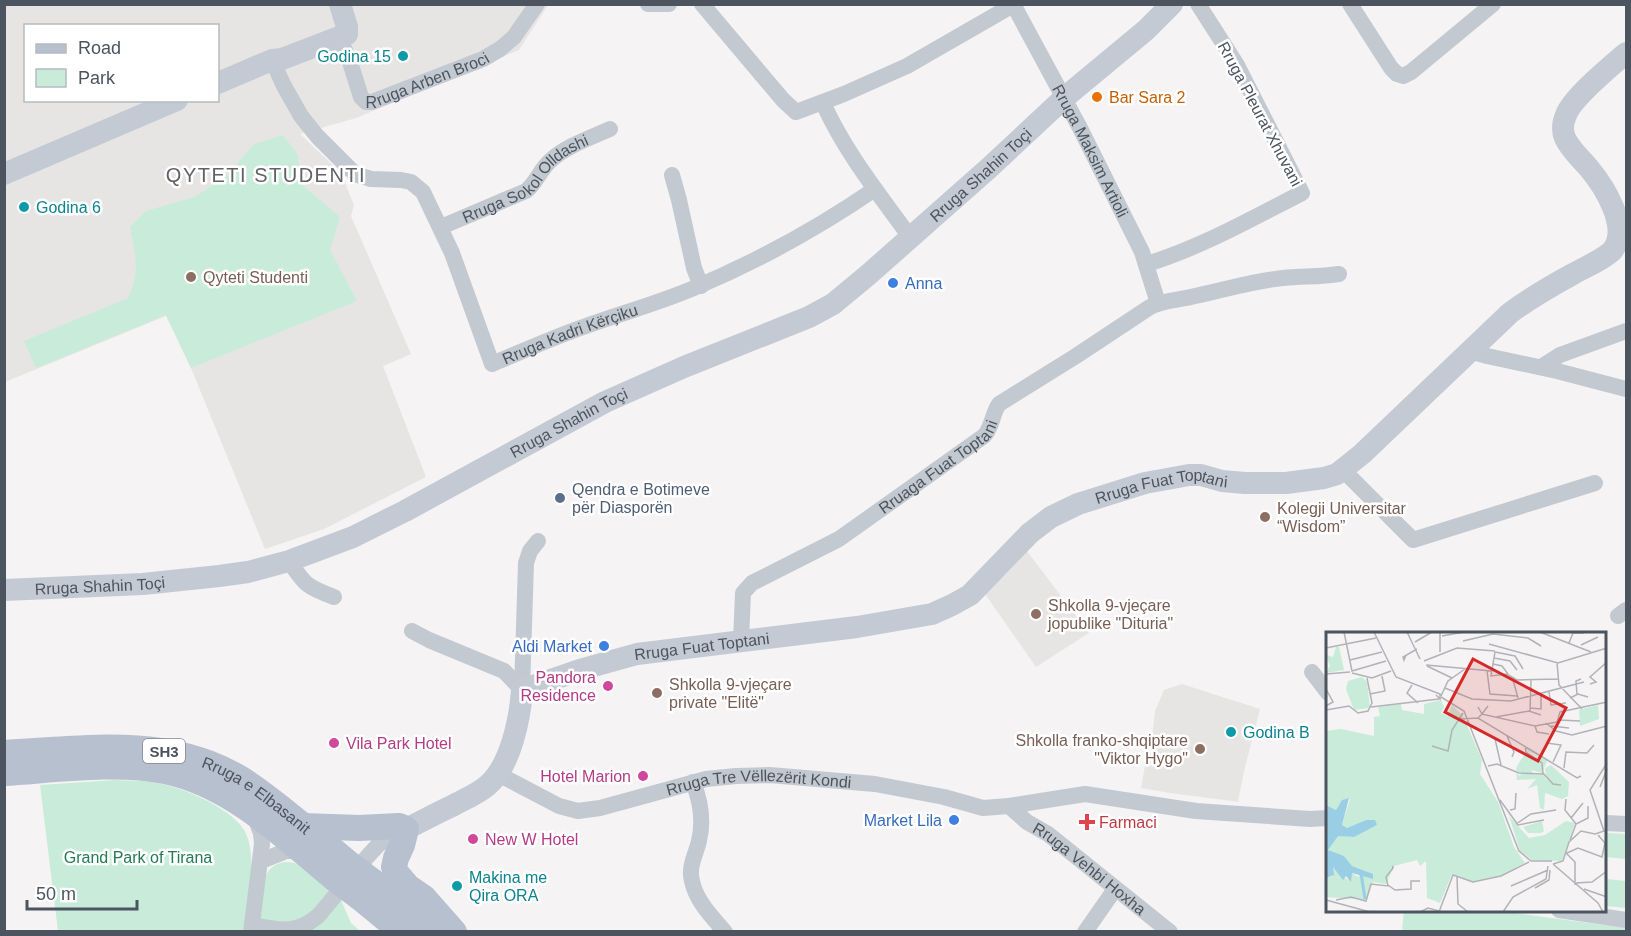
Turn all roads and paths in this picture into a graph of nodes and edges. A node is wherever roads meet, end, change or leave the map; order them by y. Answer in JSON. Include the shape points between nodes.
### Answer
{"nodes":[{"id":1,"x":329,"y":4,"type":"edge"},
{"id":2,"x":340,"y":4,"type":"edge"},
{"id":3,"x":537,"y":4,"type":"edge"},
{"id":4,"x":648,"y":4,"type":"edge"},
{"id":5,"x":669,"y":4,"type":"edge"},
{"id":6,"x":702,"y":4,"type":"edge"},
{"id":7,"x":1172,"y":4,"type":"edge"},
{"id":8,"x":1198,"y":4,"type":"edge"},
{"id":9,"x":1350,"y":4,"type":"edge"},
{"id":10,"x":1493,"y":4,"type":"edge"},
{"id":11,"x":1013,"y":5,"type":"edge"},
{"id":12,"x":341,"y":31,"type":"junction"},
{"id":13,"x":1626,"y":53,"type":"edge"},
{"id":14,"x":272,"y":60,"type":"junction"},
{"id":15,"x":219,"y":83,"type":"edge"},
{"id":16,"x":1064,"y":98,"type":"junction"},
{"id":17,"x":172,"y":102,"type":"edge"},
{"id":18,"x":823,"y":103,"type":"junction"},
{"id":19,"x":610,"y":129,"type":"dead end"},
{"id":20,"x":4,"y":174,"type":"edge"},
{"id":21,"x":672,"y":175,"type":"dead end"},
{"id":22,"x":875,"y":189,"type":"junction"},
{"id":23,"x":1624,"y":224,"type":"edge"},
{"id":24,"x":441,"y":227,"type":"junction"},
{"id":25,"x":910,"y":237,"type":"junction"},
{"id":26,"x":1147,"y":264,"type":"junction"},
{"id":27,"x":1339,"y":274,"type":"dead end"},
{"id":28,"x":701,"y":286,"type":"junction"},
{"id":29,"x":1158,"y":303,"type":"junction"},
{"id":30,"x":1626,"y":332,"type":"edge"},
{"id":31,"x":1470,"y":351,"type":"junction"},
{"id":32,"x":1541,"y":367,"type":"junction"},
{"id":33,"x":1626,"y":389,"type":"edge"},
{"id":34,"x":1342,"y":469,"type":"junction"},
{"id":35,"x":1595,"y":483,"type":"dead end"},
{"id":36,"x":538,"y":541,"type":"dead end"},
{"id":37,"x":289,"y":561,"type":"junction"},
{"id":38,"x":4,"y":590,"type":"edge"},
{"id":39,"x":334,"y":597,"type":"dead end"},
{"id":40,"x":412,"y":631,"type":"dead end"},
{"id":41,"x":741,"y":641,"type":"junction"},
{"id":42,"x":1312,"y":672,"type":"dead end"},
{"id":43,"x":522,"y":690,"type":"junction"},
{"id":44,"x":1326,"y":690,"type":"edge"},
{"id":45,"x":4,"y":753,"type":"edge"},
{"id":46,"x":4,"y":773,"type":"edge"},
{"id":47,"x":498,"y":774,"type":"junction"},
{"id":48,"x":693,"y":782,"type":"junction"},
{"id":49,"x":1009,"y":806,"type":"junction"},
{"id":50,"x":253,"y":813,"type":"junction"},
{"id":51,"x":1326,"y":818,"type":"edge"},
{"id":52,"x":1607,"y":823,"type":"edge"},
{"id":53,"x":1626,"y":824,"type":"edge"},
{"id":54,"x":303,"y":826,"type":"junction"},
{"id":55,"x":406,"y":829,"type":"junction"},
{"id":56,"x":302,"y":851,"type":"junction"},
{"id":57,"x":261,"y":861,"type":"junction"},
{"id":58,"x":341,"y":870,"type":"junction"},
{"id":59,"x":365,"y":889,"type":"junction"},
{"id":60,"x":1115,"y":889,"type":"junction"},
{"id":61,"x":1572,"y":912,"type":"edge"},
{"id":62,"x":1626,"y":920,"type":"edge"},
{"id":63,"x":251,"y":928,"type":"edge"},
{"id":64,"x":402,"y":932,"type":"edge"},
{"id":65,"x":437,"y":932,"type":"edge"},
{"id":66,"x":454,"y":932,"type":"edge"},
{"id":67,"x":725,"y":932,"type":"edge"},
{"id":68,"x":1085,"y":932,"type":"edge"},
{"id":69,"x":1170,"y":932,"type":"edge"}],
"edges":[{"from":1,"to":12,"type":"street"},
{"from":2,"to":12,"type":"street"},
{"from":3,"to":12,"type":"street","name":"Rruga Arben Broci","via":[[514,38],[490,55],[369,102],[361,97]]},
{"from":4,"to":5,"type":"street"},
{"from":6,"to":18,"type":"street","via":[[792,109],[798,112]]},
{"from":7,"to":16,"type":"street","name":"Rruga Shahin Toçi"},
{"from":8,"to":26,"type":"street","name":"Rruga Pleurat Xhuvani","via":[[1237,65],[1302,193],[1224,233]]},
{"from":9,"to":10,"type":"street","via":[[1394,72],[1403,76]]},
{"from":11,"to":16,"type":"street","name":"Rruga Maksim Artioli"},
{"from":11,"to":18,"type":"street","via":[[907,66]]},
{"from":12,"to":14,"type":"street","via":[[277,54]]},
{"from":13,"to":23,"type":"street","name":"Rruga Fuat Toptani","via":[[1575,101],[1563,126],[1571,148],[1601,184]]},
{"from":14,"to":15,"type":"street"},
{"from":14,"to":24,"type":"street","name":"Rruga Kadri Kërçiku","via":[[301,116],[345,164],[364,177],[414,184],[423,192]]},
{"from":16,"to":25,"type":"street","name":"Rruga Shahin Toçi"},
{"from":16,"to":26,"type":"street","name":"Rruga Maksim Artioli"},
{"from":17,"to":20,"type":"street"},
{"from":18,"to":22,"type":"street","via":[[842,141]]},
{"from":19,"to":24,"type":"street","name":"Rruga Sokol Olldashi","via":[[558,154],[526,190]]},
{"from":21,"to":28,"type":"street"},
{"from":22,"to":25,"type":"street"},
{"from":22,"to":28,"type":"street","name":"Rruga Kadri Kërçiku","via":[[791,242]]},
{"from":23,"to":31,"type":"street","name":"Rruga Fuat Toptani","via":[[1613,250],[1535,295]]},
{"from":24,"to":28,"type":"street","name":"Rruga Kadri Kërçiku","via":[[492,364],[576,329]]},
{"from":25,"to":37,"type":"street","name":"Rruga Shahin Toçi","via":[[833,304],[817,313],[605,402],[405,511],[353,537]]},
{"from":26,"to":29,"type":"street","name":"Rruga Maksim Artioli"},
{"from":27,"to":29,"type":"street","name":"Rruaga Fuat Toptani","via":[[1283,278]]},
{"from":29,"to":41,"type":"street","name":"Rruaga Fuat Toptani","via":[[999,404],[984,436],[839,539],[752,583],[743,593]]},
{"from":30,"to":32,"type":"street","via":[[1560,355]]},
{"from":31,"to":32,"type":"street"},
{"from":31,"to":34,"type":"street","name":"Rruga Fuat Toptani"},
{"from":32,"to":33,"type":"street"},
{"from":34,"to":35,"type":"street","via":[[1413,540]]},
{"from":34,"to":41,"type":"street","name":"Rruga Fuat Toptani","via":[[1324,478],[1286,483],[1233,483],[1196,474],[1135,486],[1078,504],[1045,521],[970,595],[932,614]]},
{"from":36,"to":43,"type":"street","via":[[526,563]]},
{"from":37,"to":38,"type":"street","name":"Rruga Shahin Toçi","via":[[248,572],[143,584]]},
{"from":37,"to":39,"type":"street","via":[[305,584]]},
{"from":40,"to":43,"type":"street","via":[[504,671]]},
{"from":41,"to":43,"type":"street","name":"Rruga Fuat Toptani","via":[[637,654]]},
{"from":42,"to":44,"type":"street"},
{"from":43,"to":47,"type":"street","via":[[511,742]]},
{"from":45,"to":54,"type":"main road","name":"Rruga e Elbasanit","number":"SH3","via":[[135,747],[187,756],[232,774]]},
{"from":46,"to":50,"type":"main road","name":"Rruga e Elbasanit","number":"SH3","via":[[105,767],[165,771],[230,796]]},
{"from":47,"to":48,"type":"street","name":"Rruga Tre Vëllezërit Kondi","via":[[559,806],[578,811]]},
{"from":47,"to":55,"type":"street","via":[[476,794]]},
{"from":48,"to":49,"type":"street","name":"Rruga Tre Vëllezërit Kondi","via":[[754,775],[825,779],[912,790],[983,808]]},
{"from":48,"to":67,"type":"street","via":[[702,819],[691,879],[702,903]]},
{"from":49,"to":51,"type":"street","name":"Rruga Tre Vëllezërit Kondi","via":[[1085,794],[1196,811]]},
{"from":49,"to":60,"type":"street","name":"Rruga Vehbi Hoxha"},
{"from":50,"to":56,"type":"main road","name":"Rruga e Elbasanit","number":"SH3"},
{"from":50,"to":57,"type":"street","via":[[261,833]]},
{"from":52,"to":53,"type":"street"},
{"from":54,"to":55,"type":"main road"},
{"from":54,"to":58,"type":"main road","name":"Rruga e Elbasanit","number":"SH3"},
{"from":55,"to":63,"type":"street","via":[[379,844],[304,927]]},
{"from":55,"to":66,"type":"main road","via":[[396,858],[396,873]]},
{"from":56,"to":57,"type":"street"},
{"from":56,"to":58,"type":"main road","name":"Rruga e Elbasanit","number":"SH3"},
{"from":57,"to":63,"type":"street"},
{"from":58,"to":59,"type":"main road","name":"Rruga e Elbasanit","number":"SH3","bridge":true},
{"from":59,"to":64,"type":"main road","name":"Rruga e Elbasanit","number":"SH3"},
{"from":59,"to":65,"type":"main road","name":"Rruga e Elbasanit","number":"SH3"},
{"from":60,"to":68,"type":"street"},
{"from":60,"to":69,"type":"street","name":"Rruga Vehbi Hoxha"},
{"from":61,"to":62,"type":"street"}]}
